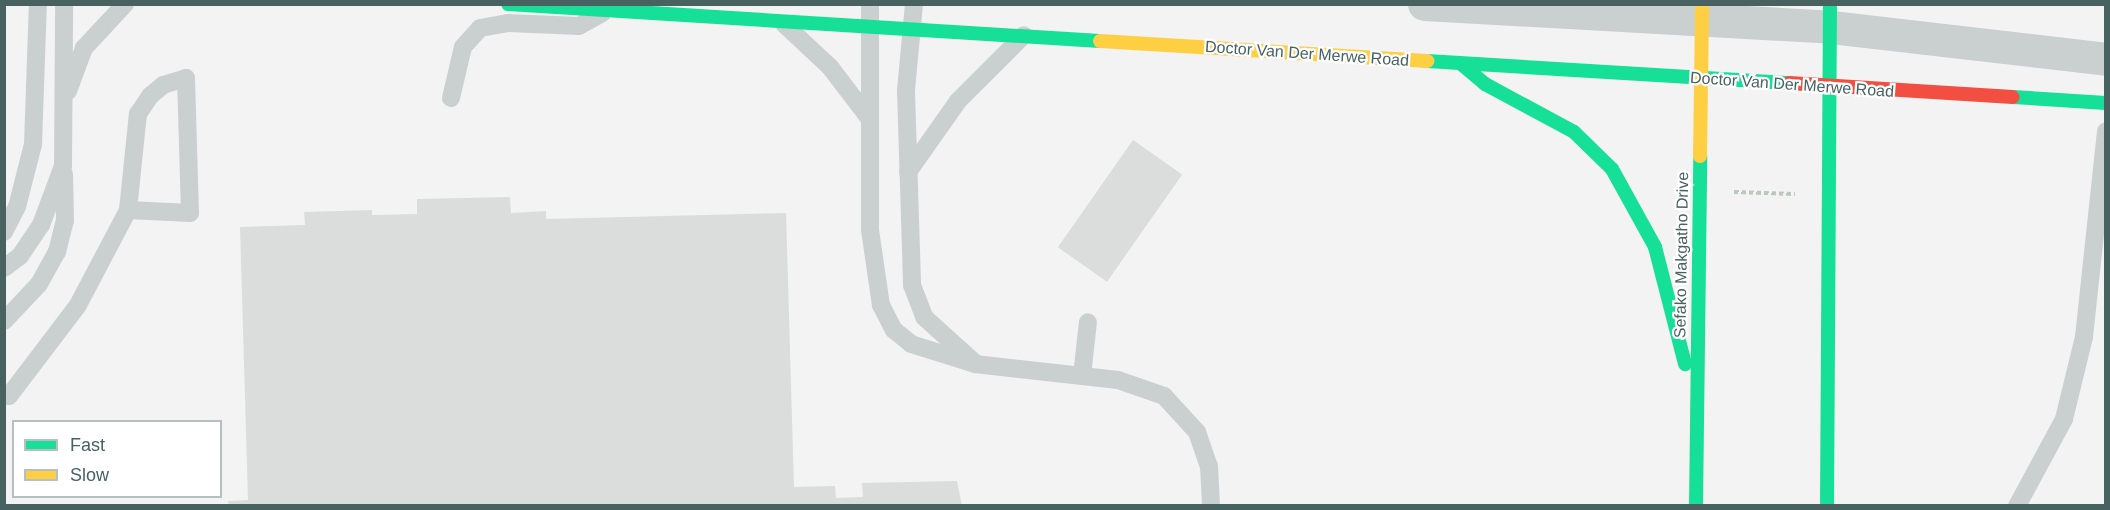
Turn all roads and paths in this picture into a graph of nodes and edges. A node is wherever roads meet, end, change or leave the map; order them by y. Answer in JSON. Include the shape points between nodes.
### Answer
{"nodes":[{"id":1,"x":38,"y":4,"type":"edge"},
{"id":2,"x":64,"y":4,"type":"edge"},
{"id":3,"x":125,"y":4,"type":"edge"},
{"id":4,"x":508,"y":4,"type":"edge"},
{"id":5,"x":870,"y":4,"type":"edge"},
{"id":6,"x":914,"y":4,"type":"edge"},
{"id":7,"x":1424,"y":4,"type":"edge"},
{"id":8,"x":602,"y":13,"type":"junction"},
{"id":9,"x":1702,"y":13,"type":"edge"},
{"id":10,"x":1830,"y":16,"type":"edge"},
{"id":11,"x":780,"y":20,"type":"junction"},
{"id":12,"x":868,"y":25,"type":"junction"},
{"id":13,"x":909,"y":28,"type":"junction"},
{"id":14,"x":1024,"y":35,"type":"junction"},
{"id":15,"x":2106,"y":59,"type":"edge"},
{"id":16,"x":1460,"y":63,"type":"junction"},
{"id":17,"x":1701,"y":79,"type":"junction"},
{"id":18,"x":1829,"y":87,"type":"junction"},
{"id":19,"x":451,"y":98,"type":"dead end"},
{"id":20,"x":2106,"y":103,"type":"edge"},
{"id":21,"x":62,"y":108,"type":"junction"},
{"id":22,"x":868,"y":118,"type":"junction"},
{"id":23,"x":2106,"y":131,"type":"edge"},
{"id":24,"x":63,"y":166,"type":"junction"},
{"id":25,"x":908,"y":172,"type":"junction"},
{"id":26,"x":1700,"y":191,"type":"junction"},
{"id":27,"x":1829,"y":195,"type":"junction"},
{"id":28,"x":128,"y":210,"type":"junction"},
{"id":29,"x":4,"y":232,"type":"edge"},
{"id":30,"x":4,"y":268,"type":"edge"},
{"id":31,"x":4,"y":321,"type":"edge"},
{"id":32,"x":1088,"y":322,"type":"dead end"},
{"id":33,"x":975,"y":364,"type":"junction"},
{"id":34,"x":1082,"y":376,"type":"junction"},
{"id":35,"x":9,"y":396,"type":"dead end"},
{"id":36,"x":1696,"y":418,"type":"junction"},
{"id":37,"x":1211,"y":506,"type":"edge"},
{"id":38,"x":1696,"y":506,"type":"edge"},
{"id":39,"x":1827,"y":506,"type":"edge"},
{"id":40,"x":2017,"y":506,"type":"edge"}],
"edges":[{"from":1,"to":29,"type":"lane","via":[[33,144],[17,207]]},
{"from":2,"to":21,"type":"lane"},
{"from":3,"to":21,"type":"lane","via":[[84,48]]},
{"from":4,"to":8,"type":"street","name":"Doctor Van Der Merwe Road"},
{"from":5,"to":12,"type":"lane"},
{"from":6,"to":13,"type":"lane"},
{"from":7,"to":9,"type":"street"},
{"from":8,"to":11,"type":"street","name":"Doctor Van Der Merwe Road"},
{"from":8,"to":19,"type":"lane","via":[[579,26],[508,24],[480,28],[463,47]]},
{"from":9,"to":10,"type":"street"},
{"from":9,"to":17,"type":"street","name":"Sefako Makgatho Drive"},
{"from":10,"to":15,"type":"street"},
{"from":10,"to":18,"type":"street"},
{"from":11,"to":12,"type":"street","name":"Doctor Van Der Merwe Road"},
{"from":11,"to":22,"type":"lane","via":[[830,68]]},
{"from":12,"to":13,"type":"street","name":"Doctor Van Der Merwe Road"},
{"from":12,"to":22,"type":"lane"},
{"from":13,"to":14,"type":"street","name":"Doctor Van Der Merwe Road"},
{"from":13,"to":25,"type":"lane"},
{"from":14,"to":16,"type":"street","name":"Doctor Van Der Merwe Road"},
{"from":14,"to":25,"type":"lane","via":[[958,101]]},
{"from":16,"to":17,"type":"street","name":"Doctor Van Der Merwe Road"},
{"from":16,"to":36,"type":"street","via":[[1485,84],[1579,136],[1603,158],[1627,190],[1662,265]]},
{"from":17,"to":18,"type":"street","name":"Doctor Van Der Merwe Road"},
{"from":17,"to":26,"type":"street","name":"Sefako Makgatho Drive"},
{"from":18,"to":20,"type":"street","name":"Doctor Van Der Merwe Road"},
{"from":18,"to":27,"type":"street"},
{"from":21,"to":24,"type":"lane"},
{"from":22,"to":33,"type":"lane","via":[[870,230],[880,305],[894,330],[911,344]]},
{"from":23,"to":40,"type":"lane","via":[[2084,337],[2064,419]]},
{"from":24,"to":30,"type":"lane","via":[[41,225],[20,256]]},
{"from":24,"to":31,"type":"lane","via":[[66,199],[63,236],[57,252],[39,284]]},
{"from":25,"to":33,"type":"lane","via":[[912,285],[924,317]]},
{"from":26,"to":27,"type":"path"},
{"from":26,"to":36,"type":"street","name":"Sefako Makgatho Drive"},
{"from":27,"to":39,"type":"street"},
{"from":28,"to":28,"type":"lane","via":[[190,213],[186,78],[163,85],[138,114]]},
{"from":28,"to":35,"type":"lane","via":[[78,305]]},
{"from":32,"to":34,"type":"lane"},
{"from":33,"to":34,"type":"lane"},
{"from":34,"to":37,"type":"lane","via":[[1142,387],[1164,396],[1184,413],[1197,432],[1209,466]]},
{"from":36,"to":38,"type":"street","name":"Sefako Makgatho Drive"}]}
